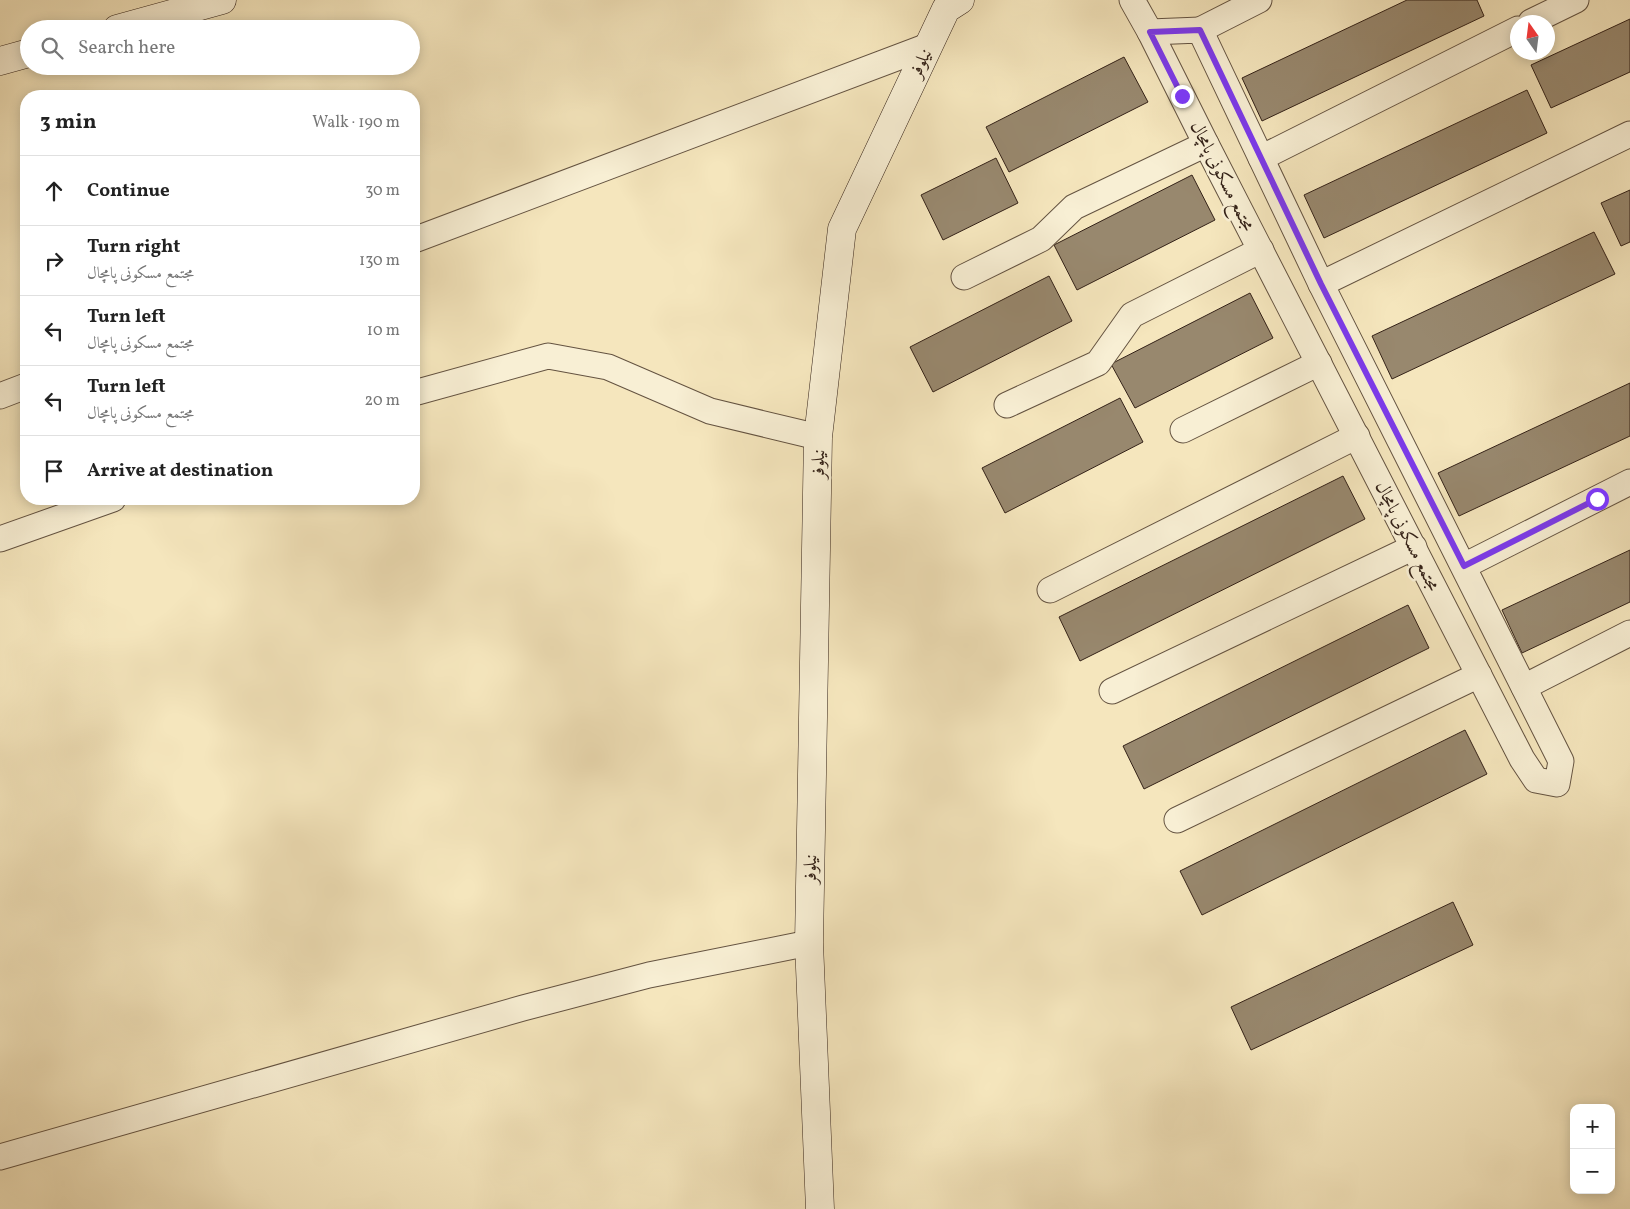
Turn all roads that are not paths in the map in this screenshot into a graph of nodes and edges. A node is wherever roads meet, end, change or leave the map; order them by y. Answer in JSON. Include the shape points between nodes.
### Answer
{"nodes":[{"id":1,"x":222,"y":0,"type":"edge"},
{"id":2,"x":1132,"y":0,"type":"edge"},
{"id":3,"x":1259,"y":0,"type":"edge"},
{"id":4,"x":1576,"y":0,"type":"edge"},
{"id":5,"x":951,"y":3,"type":"edge"},
{"id":6,"x":1545,"y":15,"type":"edge"},
{"id":7,"x":150,"y":20,"type":"edge"},
{"id":8,"x":1200,"y":30,"type":"junction"},
{"id":9,"x":1150,"y":32,"type":"junction"},
{"id":10,"x":1510,"y":33,"type":"edge"},
{"id":11,"x":928,"y":46,"type":"junction"},
{"id":12,"x":20,"y":55,"type":"edge"},
{"id":13,"x":0,"y":61,"type":"edge"},
{"id":14,"x":1630,"y":134,"type":"edge"},
{"id":15,"x":1206,"y":144,"type":"junction"},
{"id":16,"x":1261,"y":158,"type":"junction"},
{"id":17,"x":420,"y":238,"type":"edge"},
{"id":18,"x":1261,"y":250,"type":"junction"},
{"id":19,"x":964,"y":277,"type":"dead end"},
{"id":20,"x":1321,"y":284,"type":"junction"},
{"id":21,"x":1319,"y":363,"type":"junction"},
{"id":22,"x":20,"y":388,"type":"edge"},
{"id":23,"x":420,"y":391,"type":"edge"},
{"id":24,"x":0,"y":396,"type":"edge"},
{"id":25,"x":1007,"y":405,"type":"dead end"},
{"id":26,"x":1183,"y":430,"type":"dead end"},
{"id":27,"x":1357,"y":436,"type":"junction"},
{"id":28,"x":818,"y":437,"type":"junction"},
{"id":29,"x":1630,"y":482,"type":"edge"},
{"id":30,"x":96,"y":505,"type":"edge"},
{"id":31,"x":0,"y":539,"type":"edge"},
{"id":32,"x":1414,"y":548,"type":"junction"},
{"id":33,"x":1464,"y":566,"type":"junction"},
{"id":34,"x":1050,"y":590,"type":"dead end"},
{"id":35,"x":1630,"y":633,"type":"edge"},
{"id":36,"x":1479,"y":675,"type":"junction"},
{"id":37,"x":1524,"y":687,"type":"junction"},
{"id":38,"x":1112,"y":691,"type":"dead end"},
{"id":39,"x":1177,"y":820,"type":"dead end"},
{"id":40,"x":809,"y":944,"type":"junction"},
{"id":41,"x":0,"y":1157,"type":"edge"},
{"id":42,"x":820,"y":1209,"type":"edge"}],
"edges":[{"from":1,"to":7,"type":"main road"},
{"from":2,"to":9,"type":"street","name":"مجتمع مسکونی پامچال"},
{"from":3,"to":8,"type":"street"},
{"from":4,"to":6,"type":"street"},
{"from":5,"to":11,"type":"main road","name":"نیلوفر"},
{"from":8,"to":9,"type":"street"},
{"from":8,"to":16,"type":"street","name":"مجتمع مسکونی پامچال"},
{"from":9,"to":15,"type":"street","name":"مجتمع مسکونی پامچال"},
{"from":10,"to":16,"type":"street"},
{"from":11,"to":17,"type":"street"},
{"from":11,"to":28,"type":"main road","name":"نیلوفر","via":[[842,229]]},
{"from":12,"to":13,"type":"main road"},
{"from":14,"to":20,"type":"street"},
{"from":15,"to":18,"type":"street","name":"مجتمع مسکونی پامچال"},
{"from":15,"to":19,"type":"street","via":[[1074,207],[1041,239]]},
{"from":16,"to":20,"type":"street","name":"مجتمع مسکونی پامچال"},
{"from":18,"to":21,"type":"street","name":"مجتمع مسکونی پامچال"},
{"from":18,"to":25,"type":"street","via":[[1132,315],[1098,363]]},
{"from":20,"to":33,"type":"street","name":"مجتمع مسکونی پامچال"},
{"from":21,"to":26,"type":"street"},
{"from":21,"to":27,"type":"street","name":"مجتمع مسکونی پامچال"},
{"from":22,"to":24,"type":"street"},
{"from":23,"to":28,"type":"street","via":[[548,356],[608,367],[710,411]]},
{"from":27,"to":32,"type":"street","name":"مجتمع مسکونی پامچال"},
{"from":27,"to":34,"type":"street"},
{"from":28,"to":40,"type":"main road","name":"نیلوفر"},
{"from":29,"to":33,"type":"street"},
{"from":30,"to":31,"type":"street"},
{"from":32,"to":36,"type":"street","name":"مجتمع مسکونی پامچال"},
{"from":32,"to":38,"type":"street"},
{"from":33,"to":37,"type":"street","name":"مجتمع مسکونی پامچال"},
{"from":35,"to":37,"type":"street"},
{"from":36,"to":37,"type":"street","name":"مجتمع مسکونی پامچال","via":[[1536,780],[1557,784],[1561,760]]},
{"from":36,"to":39,"type":"street"},
{"from":40,"to":41,"type":"street","via":[[649,975],[523,1008]]},
{"from":40,"to":42,"type":"main road","name":"نیلوفر"}]}
